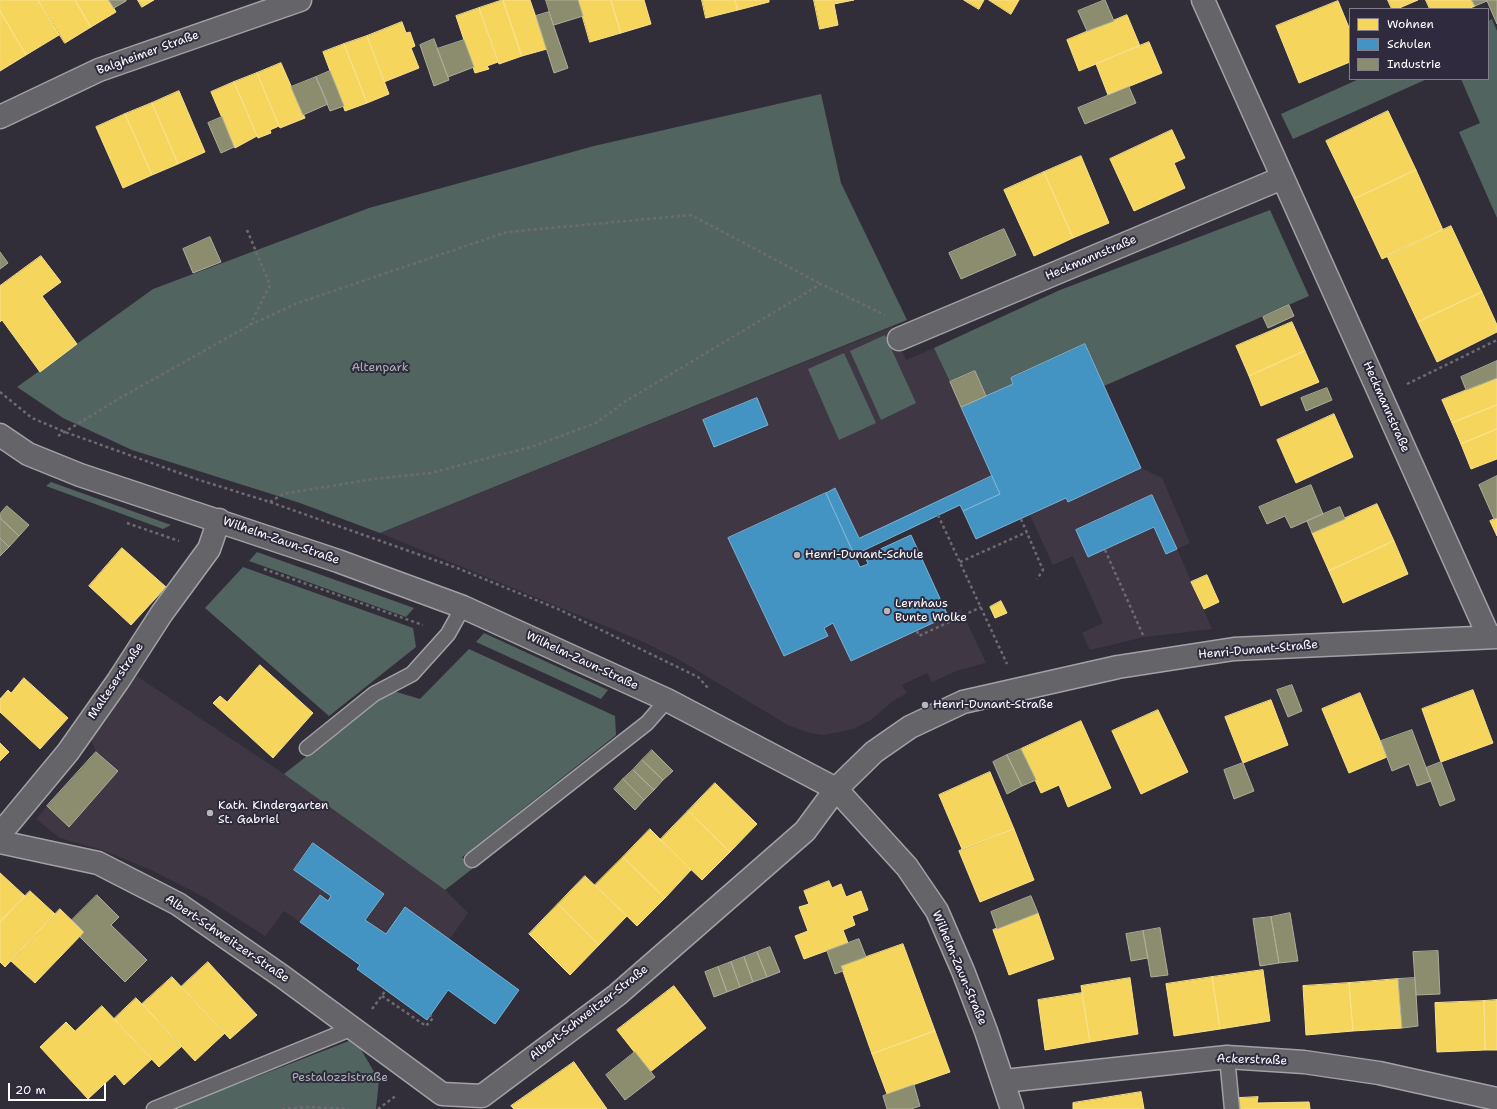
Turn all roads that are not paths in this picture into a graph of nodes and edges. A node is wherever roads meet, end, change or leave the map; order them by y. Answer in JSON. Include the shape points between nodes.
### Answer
{"nodes":[{"id":1,"x":300,"y":0,"type":"edge"},
{"id":2,"x":1203,"y":0,"type":"edge"},
{"id":3,"x":0,"y":117,"type":"edge"},
{"id":4,"x":1282,"y":178,"type":"junction"},
{"id":5,"x":905,"y":336,"type":"road end"},
{"id":6,"x":0,"y":435,"type":"edge"},
{"id":7,"x":219,"y":520,"type":"junction"},
{"id":8,"x":463,"y":607,"type":"junction"},
{"id":9,"x":1493,"y":637,"type":"edge"},
{"id":10,"x":667,"y":700,"type":"junction"},
{"id":11,"x":307,"y":748,"type":"dead end"},
{"id":12,"x":836,"y":790,"type":"junction"},
{"id":13,"x":0,"y":834,"type":"edge"},
{"id":14,"x":0,"y":842,"type":"edge"},
{"id":15,"x":472,"y":860,"type":"dead end"},
{"id":16,"x":353,"y":1028,"type":"junction"},
{"id":17,"x":1227,"y":1057,"type":"junction"},
{"id":18,"x":1004,"y":1081,"type":"junction"},
{"id":19,"x":1497,"y":1099,"type":"edge"},
{"id":20,"x":154,"y":1109,"type":"edge"},
{"id":21,"x":1012,"y":1109,"type":"edge"},
{"id":22,"x":1232,"y":1109,"type":"edge"}],
"edges":[{"from":1,"to":3,"type":"street","name":"Balgheimer Straße","via":[[99,70]]},
{"from":2,"to":4,"type":"street","name":"Heckmannstraße"},
{"from":4,"to":5,"type":"street","name":"Heckmannstraße"},
{"from":4,"to":9,"type":"street","name":"Heckmannstraße"},
{"from":6,"to":7,"type":"street","name":"Wilhelm-Zaun-Straße","via":[[28,454],[80,475]]},
{"from":7,"to":8,"type":"street","name":"Wilhelm-Zaun-Straße"},
{"from":7,"to":13,"type":"street","name":"Malteserstraße","via":[[210,549],[162,613],[68,752]]},
{"from":8,"to":10,"type":"street","name":"Wilhelm-Zaun-Straße"},
{"from":8,"to":11,"type":"lane","via":[[448,634],[412,674],[374,694]]},
{"from":9,"to":12,"type":"street","name":"Henri-Dunant-Straße","via":[[1234,649],[1118,667],[963,702],[910,727],[874,752]]},
{"from":10,"to":12,"type":"street","name":"Wilhelm-Zaun-Straße"},
{"from":10,"to":15,"type":"lane","via":[[648,723]]},
{"from":12,"to":16,"type":"street","name":"Albert-Schweitzer-Straße","via":[[805,830],[617,995],[482,1096],[442,1094]]},
{"from":12,"to":18,"type":"street","name":"Wilhelm-Zaun-Straße","via":[[907,867],[937,911],[963,971]]},
{"from":14,"to":16,"type":"street","name":"Albert-Schweitzer-Straße","via":[[98,863],[178,904]]},
{"from":16,"to":20,"type":"lane"},
{"from":17,"to":18,"type":"street","name":"Ackerstraße"},
{"from":17,"to":19,"type":"street","name":"Ackerstraße","via":[[1304,1062],[1379,1073]]},
{"from":17,"to":22,"type":"lane"},
{"from":18,"to":21,"type":"street","name":"Wilhelm-Zaun-Straße"}]}
